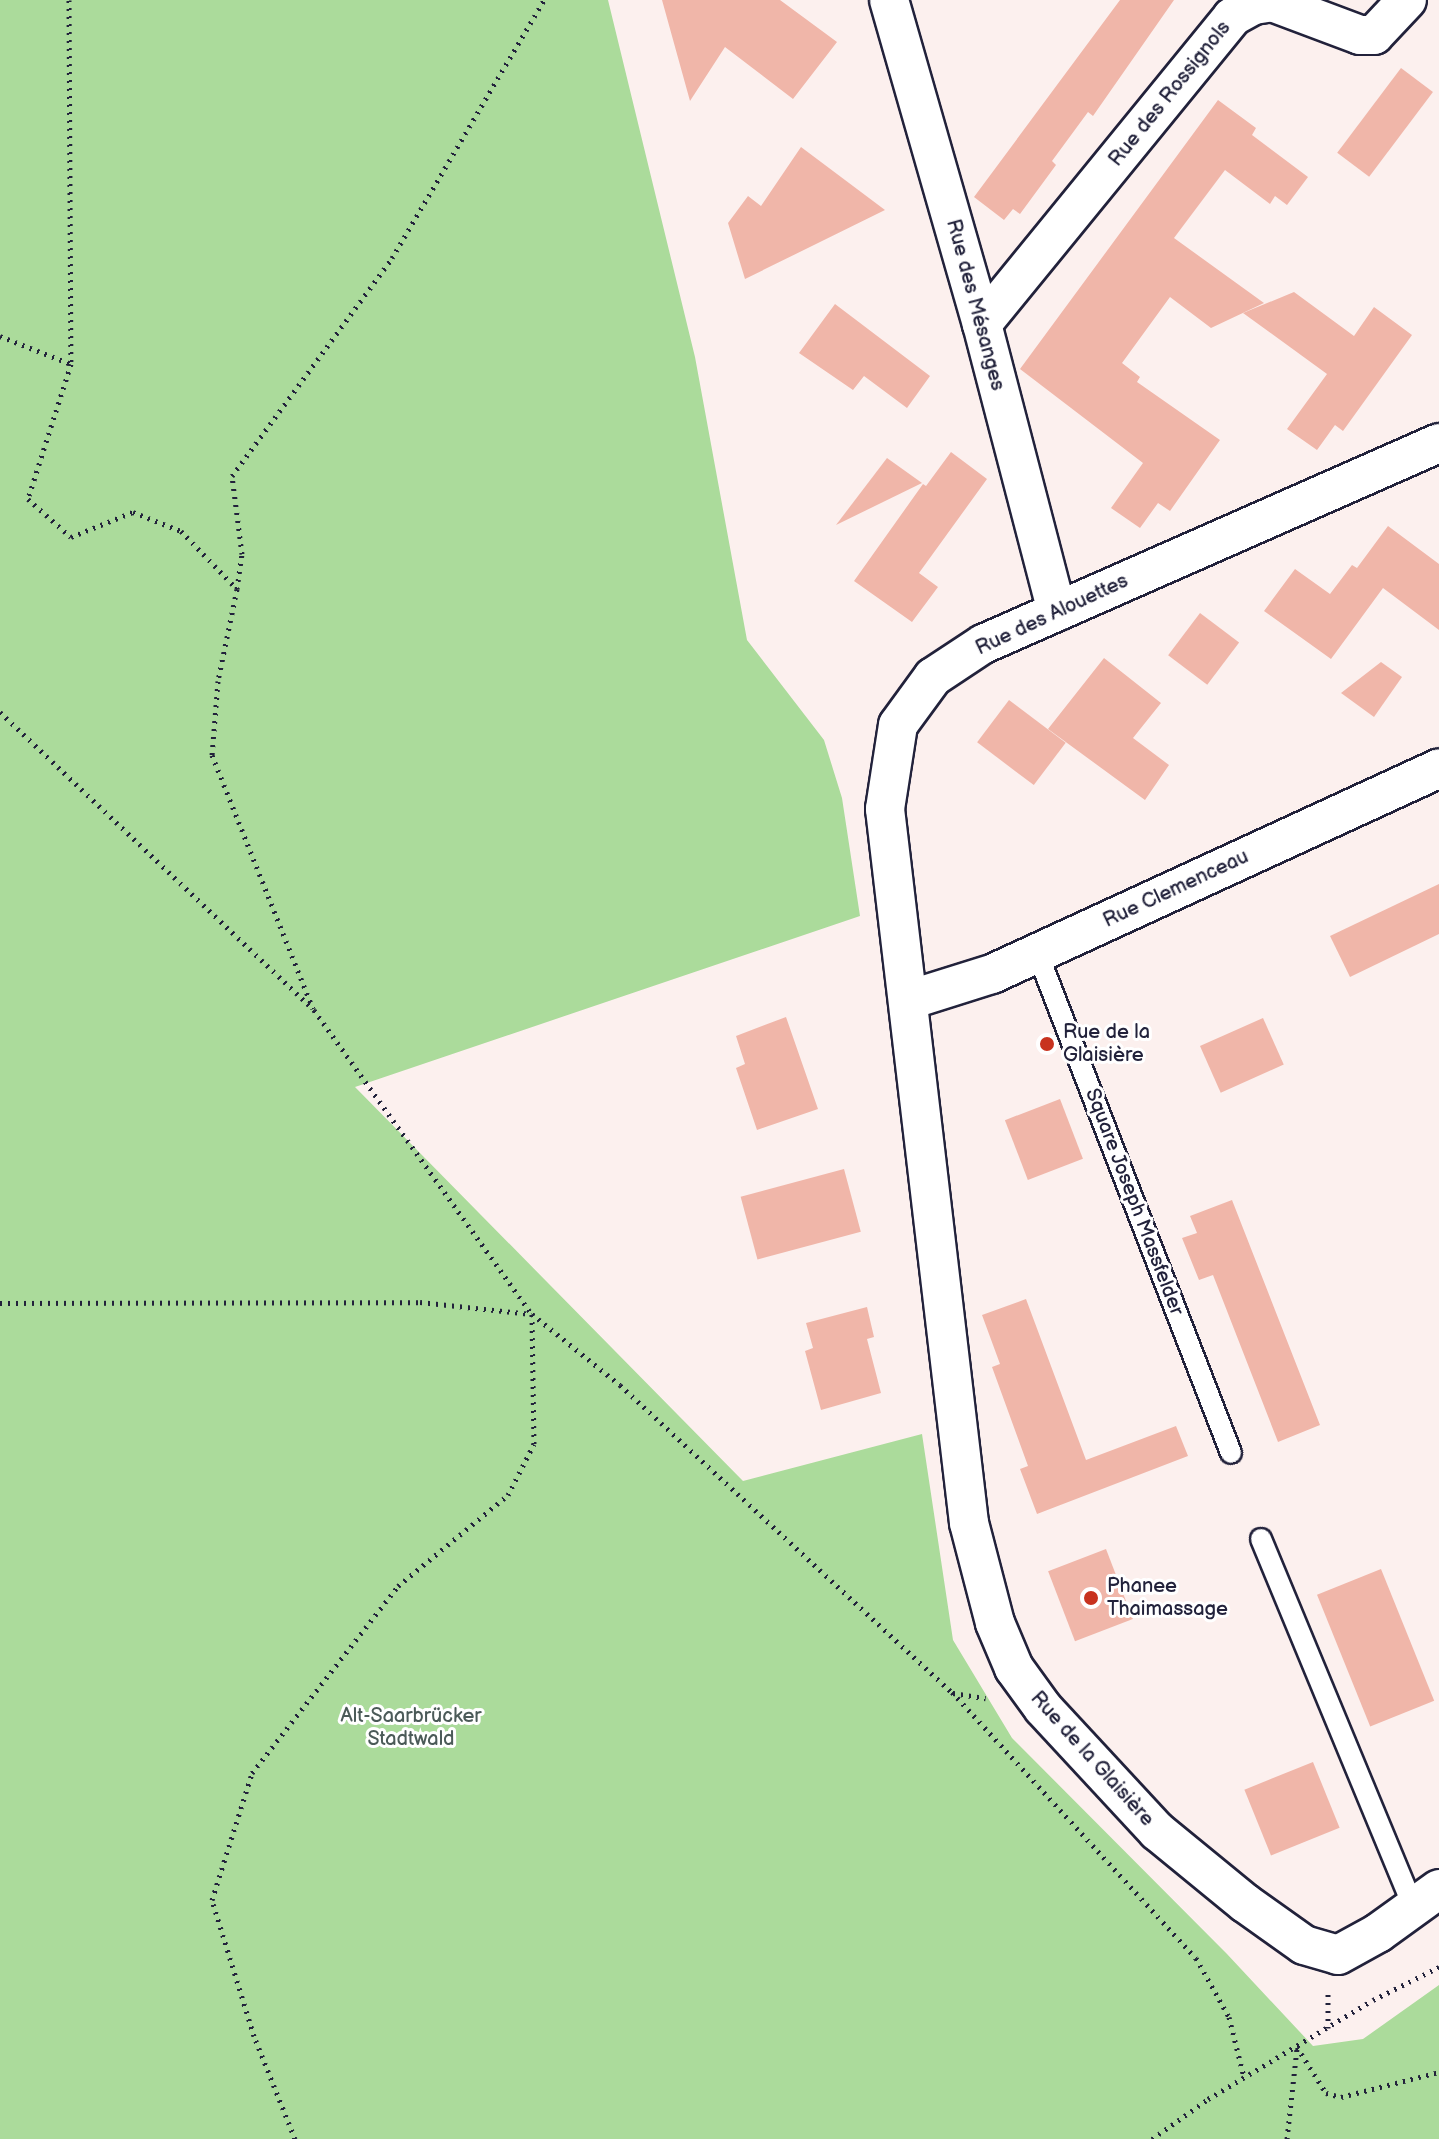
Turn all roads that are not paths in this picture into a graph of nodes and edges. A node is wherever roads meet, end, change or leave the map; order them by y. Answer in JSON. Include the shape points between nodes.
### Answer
{"nodes":[{"id":1,"x":889,"y":0,"type":"edge"},
{"id":2,"x":1407,"y":0,"type":"edge"},
{"id":3,"x":982,"y":324,"type":"junction"},
{"id":4,"x":1439,"y":443,"type":"edge"},
{"id":5,"x":1057,"y":611,"type":"junction"},
{"id":6,"x":1439,"y":768,"type":"edge"},
{"id":7,"x":1037,"y":952,"type":"junction"},
{"id":8,"x":909,"y":1000,"type":"junction"},
{"id":9,"x":1231,"y":1453,"type":"dead end"},
{"id":10,"x":1261,"y":1539,"type":"dead end"},
{"id":11,"x":1426,"y":1898,"type":"edge"}],
"edges":[{"from":1,"to":3,"type":"street","name":"Rue des Mésanges"},
{"from":2,"to":3,"type":"street","name":"Rue des Rossignols","via":[[1374,35],[1360,35],[1272,2],[1232,17]]},
{"from":3,"to":5,"type":"street","name":"Rue des Mésanges"},
{"from":4,"to":5,"type":"street","name":"Rue des Alouettes"},
{"from":5,"to":8,"type":"street","name":"Rue des Alouettes","via":[[983,644],[933,677],[898,725],[885,809]]},
{"from":6,"to":7,"type":"street","name":"Rue Clemenceau"},
{"from":7,"to":8,"type":"street","name":"Rue Clemenceau","via":[[992,974]]},
{"from":7,"to":9,"type":"lane","name":"Square Joseph Massfelder"},
{"from":8,"to":11,"type":"street","name":"Rue de la Glaisière","via":[[969,1523],[995,1623],[1014,1668],[1062,1729],[1157,1831],[1304,1945],[1338,1955]]},
{"from":10,"to":11,"type":"lane"}]}
